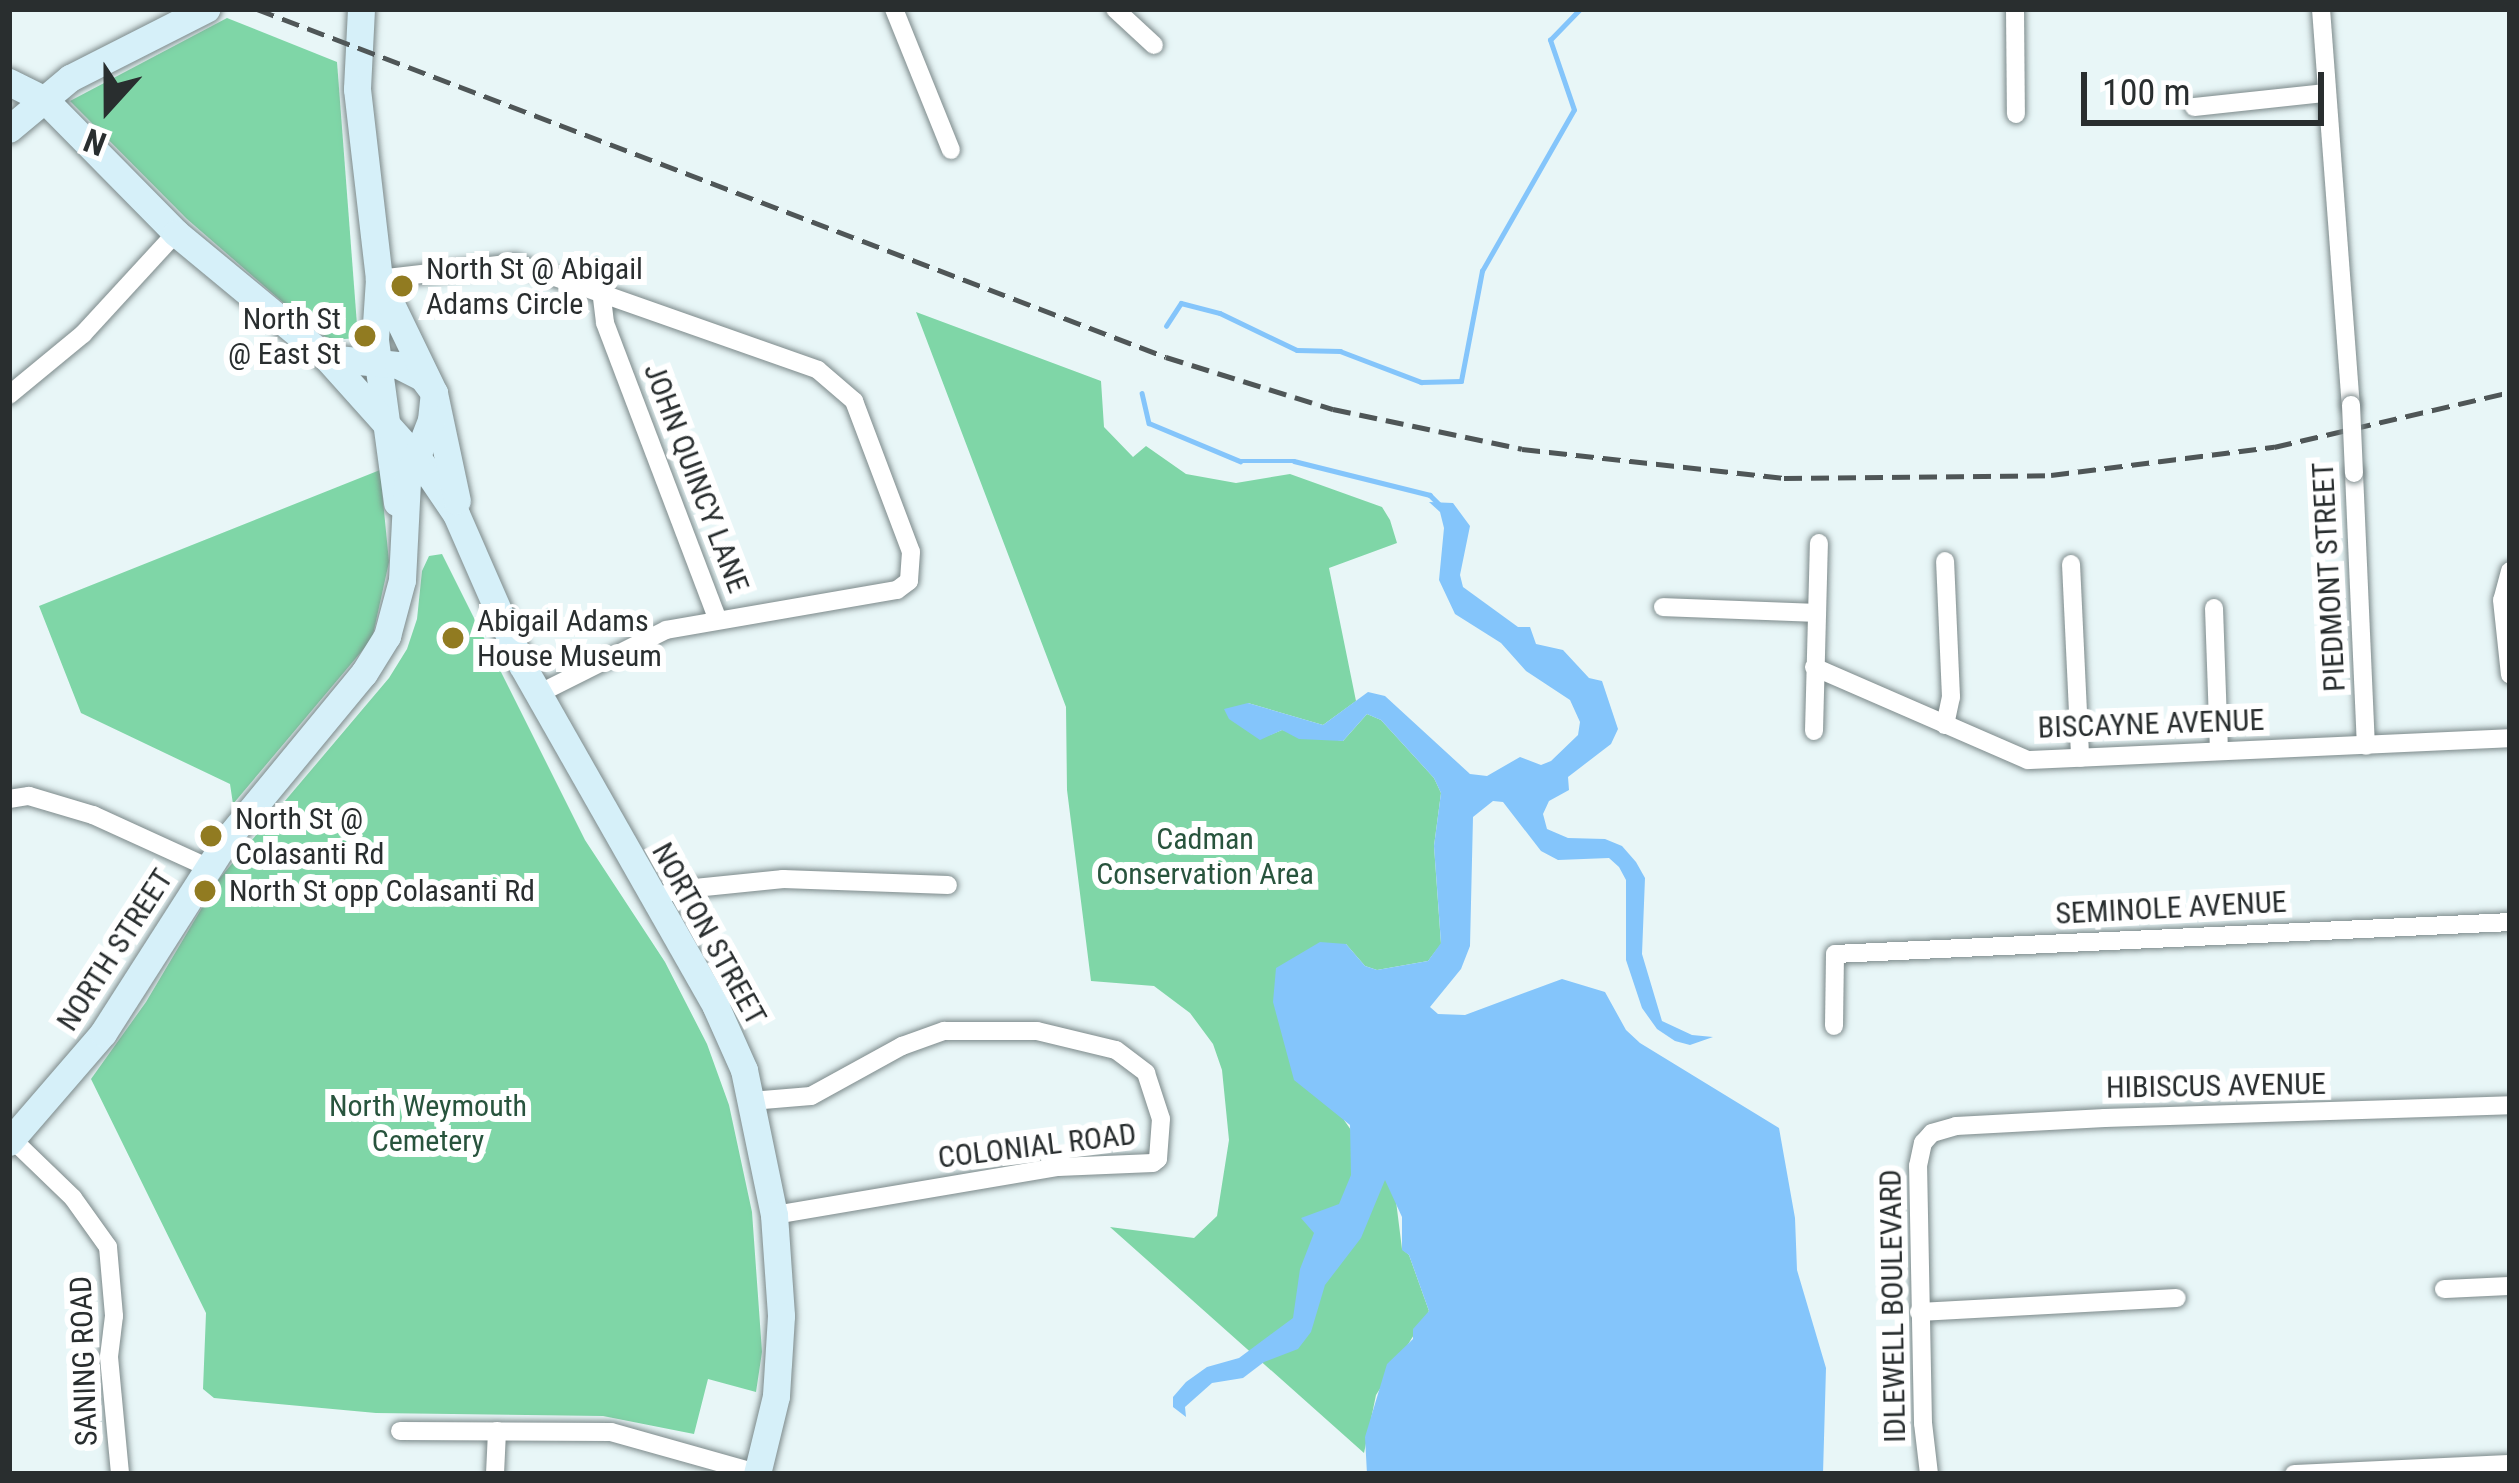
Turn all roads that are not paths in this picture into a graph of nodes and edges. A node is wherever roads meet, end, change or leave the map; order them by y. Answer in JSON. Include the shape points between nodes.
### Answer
{"nodes":[{"id":1,"x":206,"y":9,"type":"edge"},
{"id":2,"x":361,"y":9,"type":"edge"},
{"id":3,"x":894,"y":9,"type":"edge"},
{"id":4,"x":1115,"y":9,"type":"edge"},
{"id":5,"x":2015,"y":9,"type":"edge"},
{"id":6,"x":2321,"y":9,"type":"edge"},
{"id":7,"x":1154,"y":45,"type":"dead end"},
{"id":8,"x":9,"y":82,"type":"edge"},
{"id":9,"x":2326,"y":93,"type":"junction"},
{"id":10,"x":45,"y":100,"type":"junction"},
{"id":11,"x":2194,"y":107,"type":"dead end"},
{"id":12,"x":2016,"y":114,"type":"dead end"},
{"id":13,"x":9,"y":129,"type":"edge"},
{"id":14,"x":951,"y":150,"type":"dead end"},
{"id":15,"x":176,"y":233,"type":"junction"},
{"id":16,"x":379,"y":279,"type":"junction"},
{"id":17,"x":601,"y":290,"type":"junction"},
{"id":18,"x":327,"y":358,"type":"junction"},
{"id":19,"x":378,"y":363,"type":"junction"},
{"id":20,"x":434,"y":393,"type":"junction"},
{"id":21,"x":9,"y":395,"type":"edge"},
{"id":22,"x":386,"y":428,"type":"junction"},
{"id":23,"x":415,"y":457,"type":"junction"},
{"id":24,"x":463,"y":529,"type":"junction"},
{"id":25,"x":402,"y":543,"type":"junction"},
{"id":26,"x":1819,"y":543,"type":"dead end"},
{"id":27,"x":1945,"y":561,"type":"dead end"},
{"id":28,"x":2071,"y":564,"type":"dead end"},
{"id":29,"x":2510,"y":571,"type":"edge"},
{"id":30,"x":1663,"y":607,"type":"dead end"},
{"id":31,"x":2214,"y":608,"type":"dead end"},
{"id":32,"x":1816,"y":614,"type":"junction"},
{"id":33,"x":717,"y":618,"type":"junction"},
{"id":34,"x":1814,"y":667,"type":"junction"},
{"id":35,"x":2510,"y":675,"type":"edge"},
{"id":36,"x":538,"y":694,"type":"junction"},
{"id":37,"x":1945,"y":725,"type":"junction"},
{"id":38,"x":1814,"y":731,"type":"dead end"},
{"id":39,"x":2510,"y":738,"type":"edge"},
{"id":40,"x":2366,"y":746,"type":"junction"},
{"id":41,"x":2219,"y":751,"type":"junction"},
{"id":42,"x":2080,"y":758,"type":"junction"},
{"id":43,"x":9,"y":782,"type":"edge"},
{"id":44,"x":19,"y":798,"type":"edge"},
{"id":45,"x":208,"y":867,"type":"junction"},
{"id":46,"x":948,"y":885,"type":"dead end"},
{"id":47,"x":652,"y":900,"type":"junction"},
{"id":48,"x":2510,"y":922,"type":"edge"},
{"id":49,"x":1834,"y":1026,"type":"dead end"},
{"id":50,"x":751,"y":1102,"type":"junction"},
{"id":51,"x":2510,"y":1105,"type":"edge"},
{"id":52,"x":1927,"y":1138,"type":"joint"},
{"id":53,"x":10,"y":1141,"type":"edge"},
{"id":54,"x":774,"y":1215,"type":"junction"},
{"id":55,"x":2510,"y":1286,"type":"edge"},
{"id":56,"x":2444,"y":1289,"type":"dead end"},
{"id":57,"x":2177,"y":1298,"type":"dead end"},
{"id":58,"x":1919,"y":1312,"type":"junction"},
{"id":59,"x":497,"y":1431,"type":"junction"},
{"id":60,"x":400,"y":1432,"type":"dead end"},
{"id":61,"x":2510,"y":1464,"type":"edge"},
{"id":62,"x":757,"y":1473,"type":"edge"},
{"id":63,"x":120,"y":1474,"type":"edge"},
{"id":64,"x":495,"y":1474,"type":"edge"},
{"id":65,"x":1929,"y":1474,"type":"edge"},
{"id":66,"x":2294,"y":1474,"type":"edge"}],
"edges":[{"from":1,"to":10,"type":"street","via":[[70,78]]},
{"from":2,"to":16,"type":"street","name":"NORTH STREET","via":[[359,122]]},
{"from":3,"to":14,"type":"street"},
{"from":4,"to":7,"type":"street"},
{"from":5,"to":12,"type":"street"},
{"from":6,"to":9,"type":"street","name":"PIEDMONT STREET"},
{"from":8,"to":10,"type":"street","name":"NORTON STREET"},
{"from":9,"to":11,"type":"street"},
{"from":9,"to":40,"type":"street","name":"PIEDMONT STREET","bridge":true},
{"from":10,"to":13,"type":"street"},
{"from":10,"to":15,"type":"street","name":"NORTON STREET"},
{"from":15,"to":18,"type":"street","name":"NORTON STREET"},
{"from":15,"to":21,"type":"street","via":[[83,334]]},
{"from":16,"to":17,"type":"street","via":[[515,263]]},
{"from":16,"to":19,"type":"street","name":"NORTH STREET"},
{"from":16,"to":20,"type":"street","name":"NORTH STREET"},
{"from":17,"to":33,"type":"street","name":"JOHN QUINCY LANE","via":[[605,323]]},
{"from":17,"to":33,"type":"street","via":[[833,379],[854,401],[910,552],[909,581],[897,590]]},
{"from":18,"to":19,"type":"street"},
{"from":18,"to":22,"type":"street","name":"NORTON STREET"},
{"from":19,"to":20,"type":"street","via":[[416,371]]},
{"from":19,"to":22,"type":"street","name":"NORTH STREET"},
{"from":20,"to":23,"type":"street","name":"NORTH STREET"},
{"from":20,"to":24,"type":"street","name":"NORTON STREET"},
{"from":22,"to":23,"type":"street","name":"NORTON STREET"},
{"from":22,"to":25,"type":"street","name":"NORTH STREET"},
{"from":23,"to":24,"type":"street","name":"NORTON STREET"},
{"from":23,"to":25,"type":"street","name":"NORTH STREET"},
{"from":24,"to":36,"type":"street","name":"NORTON STREET"},
{"from":25,"to":45,"type":"street","name":"NORTH STREET","via":[[398,603],[381,647]]},
{"from":26,"to":32,"type":"street"},
{"from":27,"to":37,"type":"street"},
{"from":28,"to":42,"type":"street"},
{"from":29,"to":35,"type":"street","via":[[2502,609]]},
{"from":30,"to":32,"type":"street"},
{"from":31,"to":41,"type":"street"},
{"from":32,"to":34,"type":"street"},
{"from":33,"to":36,"type":"street","via":[[666,630]]},
{"from":34,"to":37,"type":"street","name":"BISCAYNE AVENUE"},
{"from":34,"to":38,"type":"street"},
{"from":36,"to":47,"type":"street","name":"NORTON STREET"},
{"from":37,"to":42,"type":"street","name":"BISCAYNE AVENUE","via":[[2020,758]]},
{"from":39,"to":40,"type":"street","name":"BISCAYNE AVENUE"},
{"from":40,"to":41,"type":"street","name":"BISCAYNE AVENUE"},
{"from":41,"to":42,"type":"street","name":"BISCAYNE AVENUE"},
{"from":43,"to":44,"type":"street"},
{"from":44,"to":45,"type":"street","via":[[93,815]]},
{"from":45,"to":53,"type":"street","name":"NORTH STREET","via":[[103,1033]]},
{"from":46,"to":47,"type":"street","via":[[783,879],[675,890]]},
{"from":47,"to":50,"type":"street","name":"NORTON STREET","via":[[716,1007]]},
{"from":48,"to":49,"type":"street","name":"SEMINOLE AVENUE","via":[[1834,955]]},
{"from":50,"to":54,"type":"street","name":"NORTON STREET"},
{"from":50,"to":54,"type":"street","name":"COLONIAL ROAD","via":[[812,1096],[944,1030],[1037,1031],[1116,1050],[1146,1073],[1161,1119],[1153,1163],[1058,1167]]},
{"from":51,"to":52,"type":"street","name":"HIBISCUS AVENUE","via":[[1946,1127]]},
{"from":52,"to":58,"type":"street","name":"IDLEWELL BOULEVARD","via":[[1918,1159]]},
{"from":53,"to":63,"type":"street","name":"SANING ROAD","via":[[73,1198],[108,1247]]},
{"from":54,"to":62,"type":"street","name":"NORTON STREET","via":[[776,1396]]},
{"from":55,"to":56,"type":"street"},
{"from":57,"to":58,"type":"street"},
{"from":58,"to":65,"type":"street","name":"IDLEWELL BOULEVARD"},
{"from":59,"to":60,"type":"street"},
{"from":59,"to":62,"type":"street","via":[[627,1435]]},
{"from":59,"to":64,"type":"street"},
{"from":61,"to":66,"type":"street"}]}
